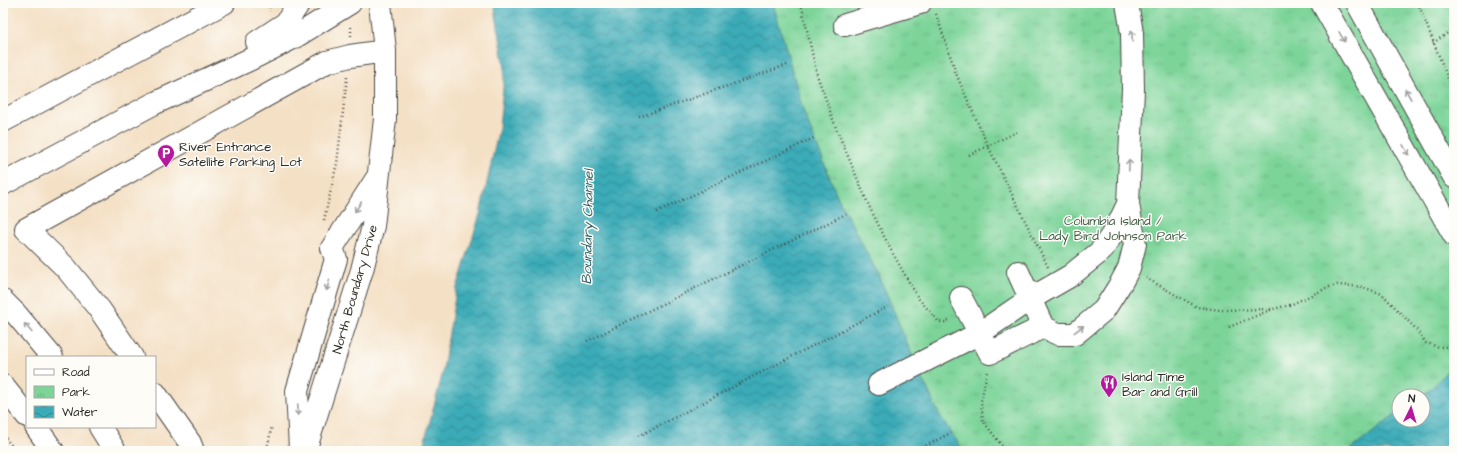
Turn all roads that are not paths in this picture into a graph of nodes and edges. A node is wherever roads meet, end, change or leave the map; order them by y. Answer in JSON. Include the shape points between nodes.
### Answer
{"nodes":[{"id":1,"x":224,"y":3,"type":"edge"},
{"id":2,"x":380,"y":3,"type":"edge"},
{"id":3,"x":1127,"y":3,"type":"edge"},
{"id":4,"x":1322,"y":3,"type":"edge"},
{"id":5,"x":1357,"y":3,"type":"edge"},
{"id":6,"x":299,"y":4,"type":"edge"},
{"id":7,"x":927,"y":5,"type":"edge"},
{"id":8,"x":350,"y":9,"type":"edge"},
{"id":9,"x":845,"y":25,"type":"dead end"},
{"id":10,"x":385,"y":51,"type":"junction"},
{"id":11,"x":153,"y":104,"type":"junction"},
{"id":12,"x":3,"y":121,"type":"edge"},
{"id":13,"x":380,"y":174,"type":"junction"},
{"id":14,"x":1454,"y":177,"type":"edge"},
{"id":15,"x":3,"y":184,"type":"edge"},
{"id":16,"x":1128,"y":204,"type":"junction"},
{"id":17,"x":1454,"y":236,"type":"edge"},
{"id":18,"x":1018,"y":272,"type":"dead end"},
{"id":19,"x":1030,"y":299,"type":"junction"},
{"id":20,"x":3,"y":301,"type":"edge"},
{"id":21,"x":964,"y":304,"type":"road end"},
{"id":22,"x":1044,"y":327,"type":"junction"},
{"id":23,"x":980,"y":333,"type":"junction"},
{"id":24,"x":51,"y":356,"type":"edge"},
{"id":25,"x":131,"y":356,"type":"edge"},
{"id":26,"x":878,"y":384,"type":"dead end"},
{"id":27,"x":3,"y":386,"type":"edge"},
{"id":28,"x":156,"y":394,"type":"edge"},
{"id":29,"x":26,"y":415,"type":"edge"},
{"id":30,"x":37,"y":428,"type":"edge"},
{"id":31,"x":101,"y":428,"type":"edge"},
{"id":32,"x":53,"y":451,"type":"edge"},
{"id":33,"x":115,"y":451,"type":"edge"},
{"id":34,"x":193,"y":451,"type":"edge"},
{"id":35,"x":300,"y":451,"type":"edge"},
{"id":36,"x":305,"y":451,"type":"edge"}],
"edges":[{"from":1,"to":12,"type":"main road"},
{"from":2,"to":10,"type":"main road","name":"North Boundary Drive"},
{"from":16,"to":3,"type":"main road","one_way":true,"via":[[1133,75],[1132,32]]},
{"from":4,"to":17,"type":"main road","one_way":true},
{"from":14,"to":5,"type":"main road","one_way":true},
{"from":6,"to":8,"type":"main road","via":[[311,8]]},
{"from":6,"to":11,"type":"main road","via":[[281,28],[200,73]]},
{"from":7,"to":9,"type":"main road"},
{"from":8,"to":11,"type":"main road","via":[[258,56]]},
{"from":10,"to":13,"type":"main road","name":"North Boundary Drive","via":[[385,119]]},
{"from":10,"to":25,"type":"main road","via":[[327,62],[26,229],[66,268],[91,298]]},
{"from":11,"to":15,"type":"main road"},
{"from":13,"to":35,"type":"main road","one_way":true,"via":[[332,248],[336,259],[297,390]]},
{"from":13,"to":36,"type":"main road","name":"North Boundary Drive","via":[[368,247]]},
{"from":16,"to":19,"type":"main road","via":[[1116,229],[1101,251],[1070,276]]},
{"from":22,"to":16,"type":"main road","one_way":true,"via":[[1058,334],[1075,334],[1104,310],[1122,283],[1135,244]]},
{"from":18,"to":19,"type":"main road"},
{"from":19,"to":22,"type":"main road"},
{"from":19,"to":23,"type":"main road"},
{"from":24,"to":20,"type":"main road","one_way":true},
{"from":21,"to":23,"type":"main road"},
{"from":22,"to":23,"type":"main road","via":[[990,353]]},
{"from":23,"to":26,"type":"main road"},
{"from":27,"to":29,"type":"main road"},
{"from":28,"to":34,"type":"main road"},
{"from":30,"to":32,"type":"main road"},
{"from":31,"to":33,"type":"main road"}]}
